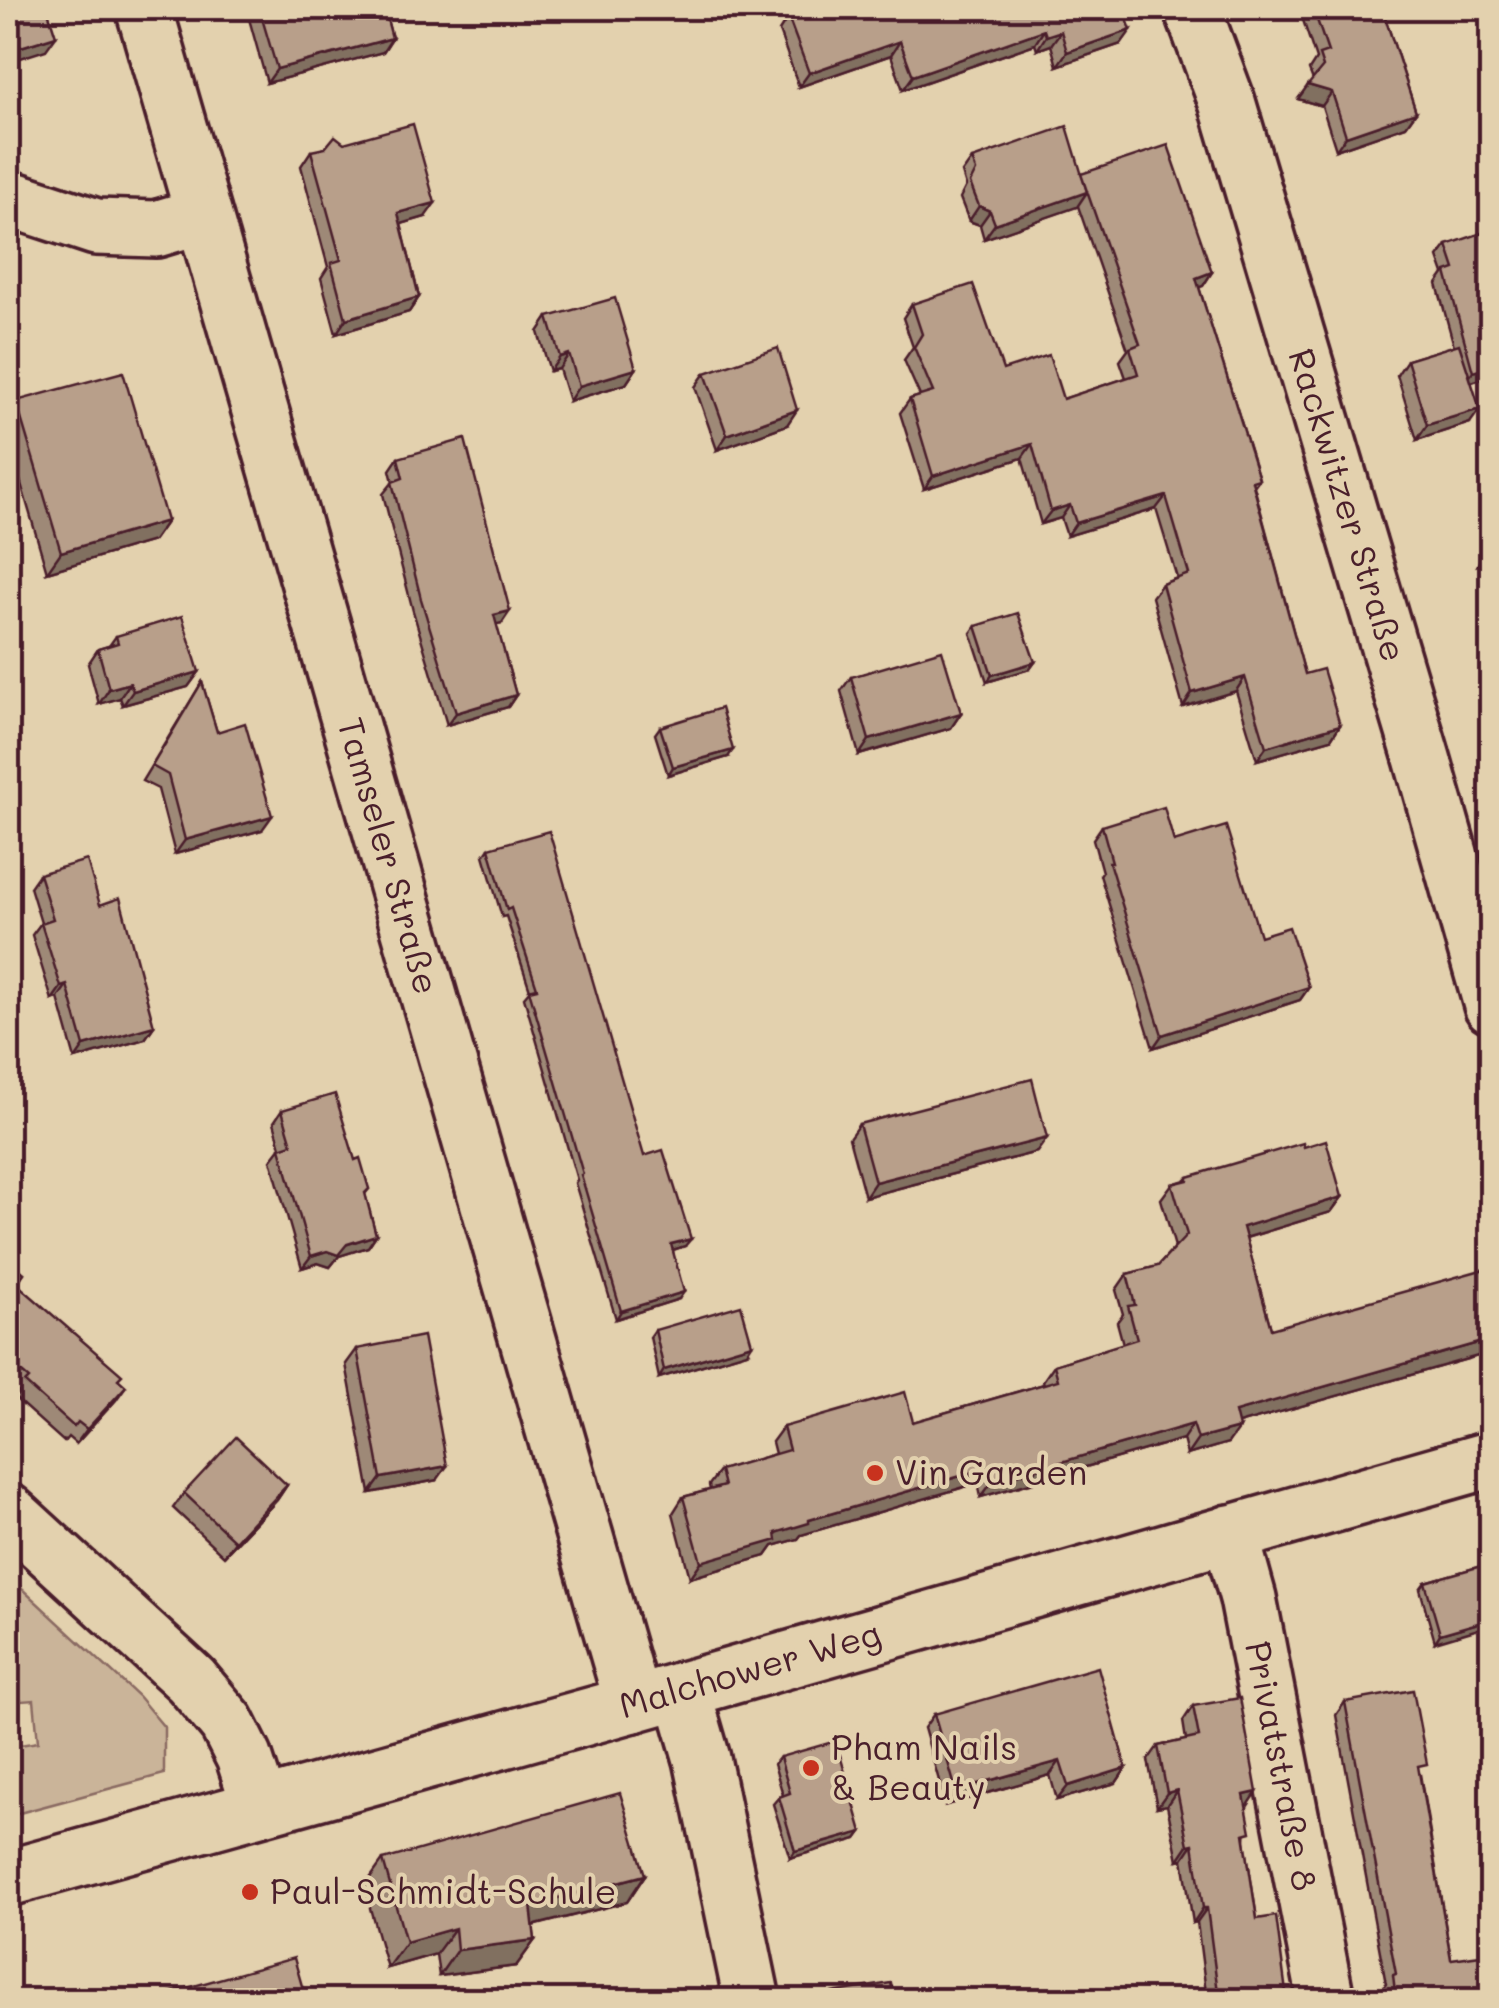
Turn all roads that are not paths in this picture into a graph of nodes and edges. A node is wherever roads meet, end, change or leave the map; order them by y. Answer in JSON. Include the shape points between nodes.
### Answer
{"nodes":[{"id":1,"x":144,"y":8,"type":"edge"},
{"id":2,"x":1192,"y":8,"type":"edge"},
{"id":3,"x":8,"y":198,"type":"edge"},
{"id":4,"x":203,"y":215,"type":"junction"},
{"id":5,"x":1492,"y":1005,"type":"edge"},
{"id":6,"x":1492,"y":1459,"type":"edge"},
{"id":7,"x":8,"y":1512,"type":"edge"},
{"id":8,"x":1230,"y":1533,"type":"junction"},
{"id":9,"x":658,"y":1697,"type":"junction"},
{"id":10,"x":260,"y":1806,"type":"junction"},
{"id":11,"x":8,"y":1878,"type":"edge"},
{"id":12,"x":752,"y":2000,"type":"edge"},
{"id":13,"x":1326,"y":2000,"type":"edge"}],
"edges":[{"from":1,"to":4,"type":"street","name":"Tamseler Straße"},
{"from":2,"to":5,"type":"street","name":"Rackwitzer Straße","via":[[1238,140]]},
{"from":3,"to":4,"type":"street","via":[[96,227],[156,229]]},
{"from":4,"to":9,"type":"street","name":"Tamseler Straße"},
{"from":6,"to":8,"type":"street","name":"Malchower Weg"},
{"from":7,"to":10,"type":"street","via":[[192,1680],[227,1723]]},
{"from":8,"to":9,"type":"street","name":"Malchower Weg"},
{"from":8,"to":13,"type":"street","name":"Privatstraße 8"},
{"from":9,"to":10,"type":"street","name":"Malchower Weg"},
{"from":9,"to":12,"type":"street","name":"Tamseler Straße","via":[[702,1759]]},
{"from":10,"to":11,"type":"street","name":"Malchower Weg"}]}
